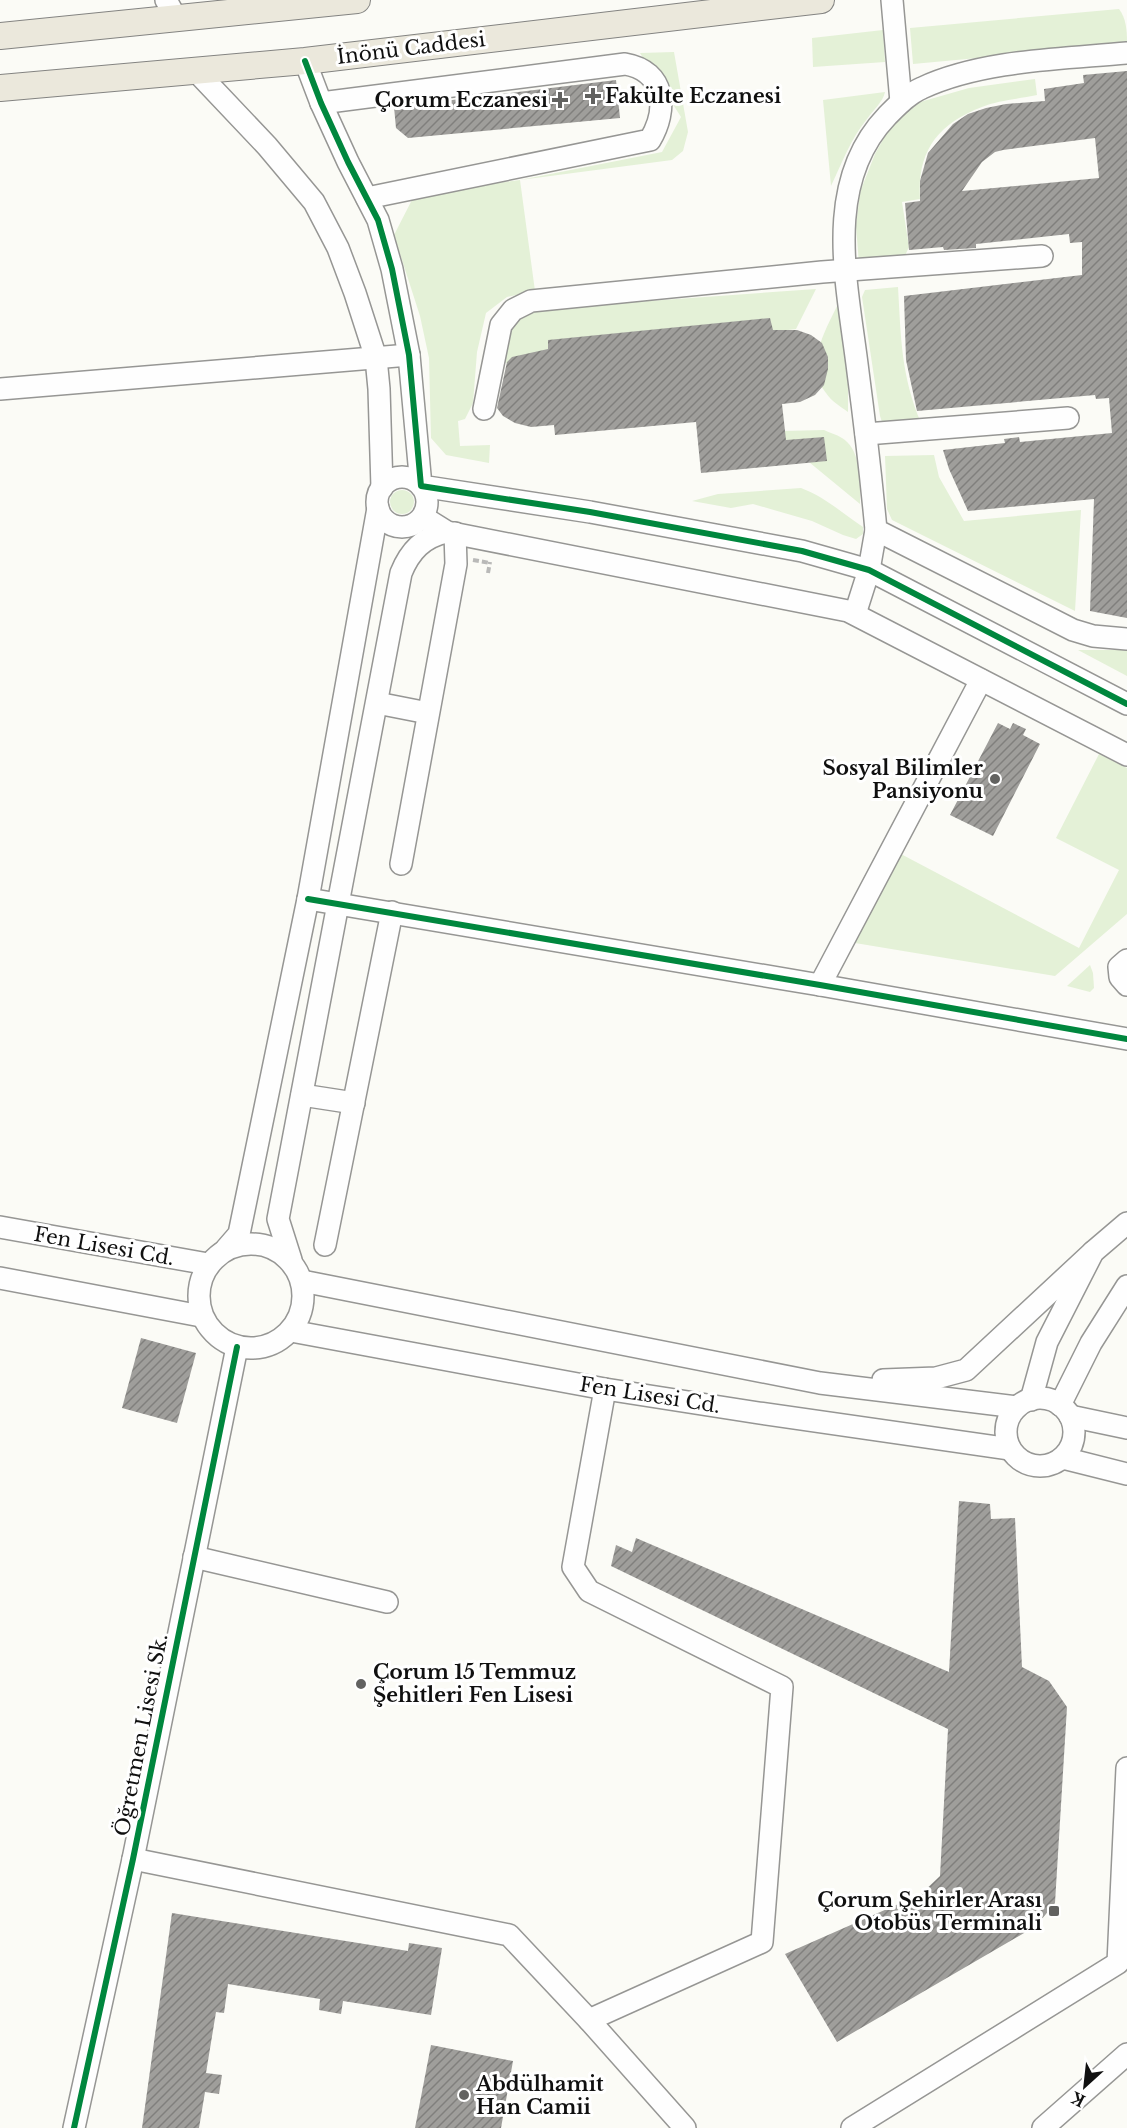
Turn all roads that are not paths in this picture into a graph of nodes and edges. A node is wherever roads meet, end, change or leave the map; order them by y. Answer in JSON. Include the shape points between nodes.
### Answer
{"nodes":[{"id":1,"x":357,"y":0,"type":"edge"},
{"id":2,"x":821,"y":0,"type":"edge"},
{"id":3,"x":892,"y":0,"type":"edge"},
{"id":4,"x":208,"y":7,"type":"edge"},
{"id":5,"x":171,"y":9,"type":"edge"},
{"id":6,"x":0,"y":36,"type":"edge"},
{"id":7,"x":1127,"y":53,"type":"edge"},
{"id":8,"x":305,"y":61,"type":"junction"},
{"id":9,"x":196,"y":71,"type":"junction"},
{"id":10,"x":0,"y":88,"type":"edge"},
{"id":11,"x":901,"y":102,"type":"junction"},
{"id":12,"x":321,"y":103,"type":"junction"},
{"id":13,"x":367,"y":198,"type":"junction"},
{"id":14,"x":1042,"y":256,"type":"dead end"},
{"id":15,"x":846,"y":270,"type":"junction"},
{"id":16,"x":409,"y":355,"type":"junction"},
{"id":17,"x":376,"y":358,"type":"junction"},
{"id":18,"x":0,"y":389,"type":"edge"},
{"id":19,"x":484,"y":409,"type":"dead end"},
{"id":20,"x":1068,"y":418,"type":"dead end"},
{"id":21,"x":866,"y":434,"type":"junction"},
{"id":22,"x":421,"y":486,"type":"junction"},
{"id":23,"x":380,"y":498,"type":"junction"},
{"id":24,"x":418,"y":520,"type":"junction"},
{"id":25,"x":876,"y":530,"type":"junction"},
{"id":26,"x":451,"y":532,"type":"junction"},
{"id":27,"x":412,"y":551,"type":"junction"},
{"id":28,"x":869,"y":570,"type":"junction"},
{"id":29,"x":855,"y":614,"type":"junction"},
{"id":30,"x":1127,"y":639,"type":"edge"},
{"id":31,"x":981,"y":680,"type":"junction"},
{"id":32,"x":377,"y":703,"type":"junction"},
{"id":33,"x":1127,"y":704,"type":"edge"},
{"id":34,"x":428,"y":713,"type":"junction"},
{"id":35,"x":1127,"y":755,"type":"edge"},
{"id":36,"x":401,"y":864,"type":"dead end"},
{"id":37,"x":308,"y":899,"type":"junction"},
{"id":38,"x":338,"y":903,"type":"junction"},
{"id":39,"x":392,"y":912,"type":"junction"},
{"id":40,"x":1127,"y":960,"type":"edge"},
{"id":41,"x":820,"y":985,"type":"junction"},
{"id":42,"x":1127,"y":985,"type":"edge"},
{"id":43,"x":1127,"y":1039,"type":"edge"},
{"id":44,"x":302,"y":1095,"type":"junction"},
{"id":45,"x":354,"y":1103,"type":"junction"},
{"id":46,"x":1127,"y":1223,"type":"edge"},
{"id":47,"x":0,"y":1227,"type":"edge"},
{"id":48,"x":325,"y":1245,"type":"dead end"},
{"id":49,"x":226,"y":1249,"type":"junction"},
{"id":50,"x":1093,"y":1252,"type":"junction"},
{"id":51,"x":291,"y":1260,"type":"junction"},
{"id":52,"x":208,"y":1264,"type":"junction"},
{"id":53,"x":0,"y":1278,"type":"edge"},
{"id":54,"x":302,"y":1281,"type":"junction"},
{"id":55,"x":1127,"y":1286,"type":"edge"},
{"id":56,"x":201,"y":1316,"type":"junction"},
{"id":57,"x":291,"y":1331,"type":"junction"},
{"id":58,"x":237,"y":1347,"type":"junction"},
{"id":59,"x":820,"y":1383,"type":"junction"},
{"id":60,"x":605,"y":1389,"type":"junction"},
{"id":61,"x":1024,"y":1403,"type":"junction"},
{"id":62,"x":1065,"y":1411,"type":"junction"},
{"id":63,"x":1127,"y":1428,"type":"edge"},
{"id":64,"x":1010,"y":1449,"type":"junction"},
{"id":65,"x":1063,"y":1458,"type":"junction"},
{"id":66,"x":1127,"y":1474,"type":"edge"},
{"id":67,"x":194,"y":1557,"type":"junction"},
{"id":68,"x":387,"y":1602,"type":"dead end"},
{"id":69,"x":1127,"y":1768,"type":"edge"},
{"id":70,"x":1126,"y":1791,"type":"edge"},
{"id":71,"x":1126,"y":1826,"type":"edge"},
{"id":72,"x":133,"y":1859,"type":"junction"},
{"id":73,"x":589,"y":2020,"type":"junction"},
{"id":74,"x":1127,"y":2054,"type":"edge"},
{"id":75,"x":74,"y":2128,"type":"edge"},
{"id":76,"x":685,"y":2128,"type":"edge"},
{"id":77,"x":852,"y":2128,"type":"edge"},
{"id":78,"x":1042,"y":2128,"type":"edge"}],
"edges":[{"from":1,"to":4,"type":"main road"},
{"from":2,"to":8,"type":"main road","name":"İnönü Caddesi"},
{"from":3,"to":11,"type":"street"},
{"from":4,"to":5,"type":"main road"},
{"from":5,"to":6,"type":"main road"},
{"from":7,"to":11,"type":"street","via":[[989,68],[921,88]]},
{"from":8,"to":9,"type":"main road","name":"İnönü Caddesi"},
{"from":8,"to":12,"type":"street"},
{"from":9,"to":10,"type":"main road","name":"İnönü Caddesi"},
{"from":9,"to":17,"type":"street","via":[[314,202],[338,248]]},
{"from":11,"to":15,"type":"street","via":[[878,126],[852,173],[843,221]]},
{"from":12,"to":13,"type":"street"},
{"from":12,"to":13,"type":"street","via":[[625,64],[646,72],[660,93],[659,123],[650,140]]},
{"from":13,"to":16,"type":"street","via":[[378,220],[392,269]]},
{"from":14,"to":15,"type":"street"},
{"from":15,"to":19,"type":"street","via":[[521,304],[501,325]]},
{"from":15,"to":21,"type":"street"},
{"from":16,"to":17,"type":"street"},
{"from":16,"to":22,"type":"street"},
{"from":17,"to":18,"type":"street"},
{"from":17,"to":23,"type":"street"},
{"from":20,"to":21,"type":"street"},
{"from":21,"to":25,"type":"street"},
{"from":22,"to":23,"type":"street","via":[[407,478],[391,480]]},
{"from":22,"to":24,"type":"street","via":[[427,501]]},
{"from":22,"to":28,"type":"street","via":[[802,551]]},
{"from":23,"to":24,"type":"street","via":[[381,515],[393,526],[402,527]]},
{"from":23,"to":37,"type":"street"},
{"from":24,"to":26,"type":"street"},
{"from":24,"to":27,"type":"street"},
{"from":25,"to":28,"type":"street"},
{"from":25,"to":30,"type":"street","via":[[1073,630]]},
{"from":26,"to":27,"type":"street","via":[[435,534]]},
{"from":26,"to":29,"type":"street"},
{"from":26,"to":34,"type":"street","via":[[456,564]]},
{"from":27,"to":32,"type":"street","via":[[401,573]]},
{"from":28,"to":29,"type":"street"},
{"from":28,"to":33,"type":"street"},
{"from":29,"to":31,"type":"street"},
{"from":31,"to":35,"type":"street"},
{"from":31,"to":41,"type":"street"},
{"from":32,"to":34,"type":"street"},
{"from":32,"to":38,"type":"street"},
{"from":34,"to":36,"type":"street"},
{"from":37,"to":38,"type":"street"},
{"from":37,"to":49,"type":"street","via":[[239,1234]]},
{"from":38,"to":39,"type":"street"},
{"from":38,"to":44,"type":"street"},
{"from":39,"to":41,"type":"street"},
{"from":39,"to":45,"type":"street"},
{"from":40,"to":42,"type":"street","via":[[1119,967],[1120,977]]},
{"from":41,"to":43,"type":"street"},
{"from":44,"to":45,"type":"street"},
{"from":44,"to":51,"type":"street","via":[[278,1219]]},
{"from":45,"to":48,"type":"street"},
{"from":46,"to":50,"type":"street"},
{"from":47,"to":52,"type":"street","name":"Fen Lisesi Cd."},
{"from":49,"to":51,"type":"street","via":[[248,1243],[272,1247]]},
{"from":49,"to":52,"type":"street"},
{"from":50,"to":59,"type":"street","via":[[966,1370],[936,1378]]},
{"from":50,"to":61,"type":"street","via":[[1047,1342]]},
{"from":51,"to":54,"type":"street"},
{"from":52,"to":56,"type":"street","via":[[198,1289]]},
{"from":53,"to":56,"type":"street"},
{"from":54,"to":57,"type":"street","via":[[303,1308]]},
{"from":54,"to":59,"type":"street"},
{"from":55,"to":62,"type":"street","via":[[1091,1343]]},
{"from":56,"to":58,"type":"street","via":[[213,1334]]},
{"from":57,"to":58,"type":"street","via":[[274,1344],[253,1349]]},
{"from":57,"to":60,"type":"street","name":"Fen Lisesi Cd."},
{"from":58,"to":67,"type":"street","name":"Öğretmen Lisesi Sk."},
{"from":59,"to":61,"type":"street"},
{"from":60,"to":64,"type":"street","name":"Fen Lisesi Cd."},
{"from":60,"to":73,"type":"street","via":[[573,1566],[589,1591],[782,1687],[762,1942]]},
{"from":61,"to":62,"type":"street","via":[[1041,1398]]},
{"from":61,"to":64,"type":"street","via":[[1010,1416],[1006,1426]]},
{"from":62,"to":63,"type":"street"},
{"from":62,"to":65,"type":"street","via":[[1074,1427],[1074,1438]]},
{"from":64,"to":65,"type":"street","via":[[1034,1466],[1054,1464]]},
{"from":65,"to":66,"type":"street"},
{"from":67,"to":68,"type":"street"},
{"from":67,"to":72,"type":"street","name":"Öğretmen Lisesi Sk."},
{"from":69,"to":70,"type":"street"},
{"from":70,"to":71,"type":"street"},
{"from":71,"to":77,"type":"street","via":[[1118,1963]]},
{"from":72,"to":73,"type":"street","via":[[509,1935]]},
{"from":72,"to":75,"type":"street","name":"Öğretmen Lisesi Sk."},
{"from":73,"to":76,"type":"street"},
{"from":74,"to":78,"type":"street"}]}
